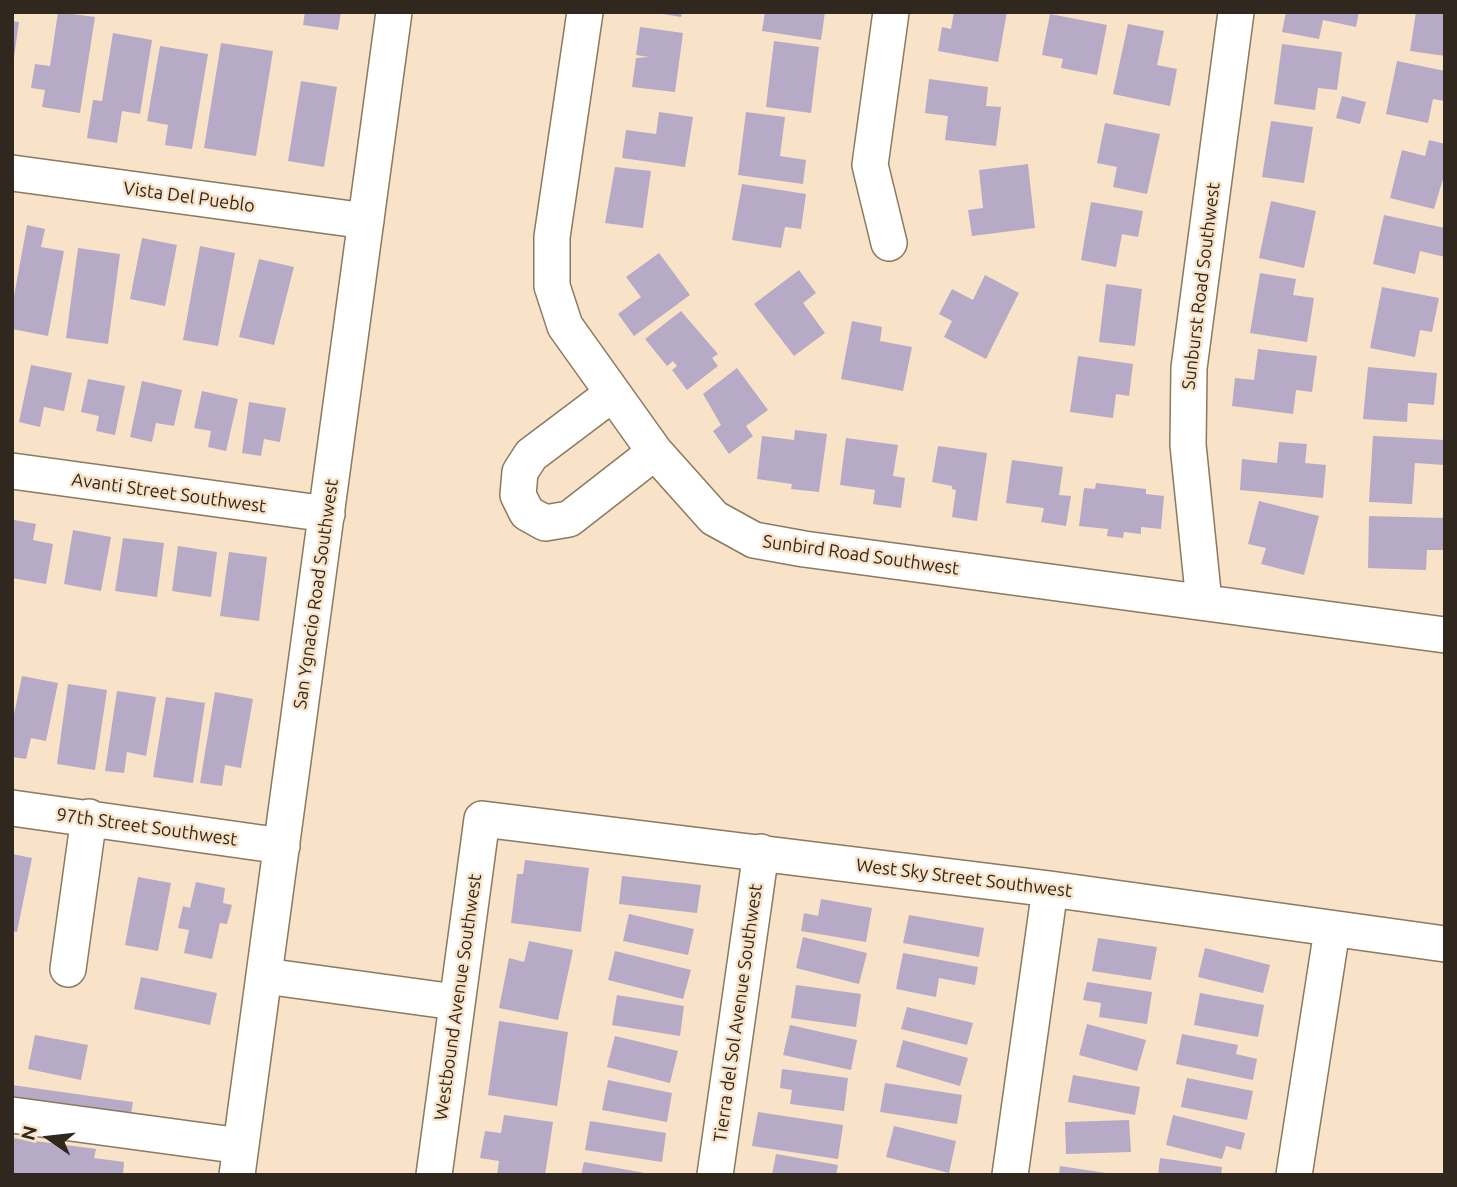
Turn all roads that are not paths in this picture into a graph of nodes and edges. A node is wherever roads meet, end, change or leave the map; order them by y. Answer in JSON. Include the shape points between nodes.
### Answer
{"nodes":[{"id":1,"x":394,"y":12,"type":"edge"},
{"id":2,"x":585,"y":12,"type":"edge"},
{"id":3,"x":891,"y":12,"type":"edge"},
{"id":4,"x":1236,"y":12,"type":"edge"},
{"id":5,"x":12,"y":173,"type":"edge"},
{"id":6,"x":366,"y":221,"type":"junction"},
{"id":7,"x":889,"y":243,"type":"dead end"},
{"id":8,"x":612,"y":394,"type":"junction"},
{"id":9,"x":655,"y":452,"type":"junction"},
{"id":10,"x":12,"y":471,"type":"edge"},
{"id":11,"x":327,"y":514,"type":"junction"},
{"id":12,"x":1204,"y":603,"type":"junction"},
{"id":13,"x":1445,"y":635,"type":"edge"},
{"id":14,"x":12,"y":808,"type":"edge"},
{"id":15,"x":89,"y":817,"type":"junction"},
{"id":16,"x":482,"y":819,"type":"joint"},
{"id":17,"x":282,"y":846,"type":"junction"},
{"id":18,"x":761,"y":852,"type":"junction"},
{"id":19,"x":1050,"y":889,"type":"junction"},
{"id":20,"x":1332,"y":930,"type":"junction"},
{"id":21,"x":1445,"y":944,"type":"edge"},
{"id":22,"x":68,"y":969,"type":"dead end"},
{"id":23,"x":265,"y":976,"type":"junction"},
{"id":24,"x":455,"y":1002,"type":"junction"},
{"id":25,"x":12,"y":1115,"type":"edge"},
{"id":26,"x":239,"y":1161,"type":"edge"},
{"id":27,"x":434,"y":1175,"type":"edge"},
{"id":28,"x":715,"y":1175,"type":"edge"},
{"id":29,"x":1010,"y":1175,"type":"edge"},
{"id":30,"x":1294,"y":1175,"type":"edge"}],
"edges":[{"from":1,"to":6,"type":"street","name":"San Ygnacio Road Southwest"},
{"from":2,"to":8,"type":"street","name":"Sunbird Road Southwest","via":[[552,237],[552,286],[565,326]]},
{"from":3,"to":7,"type":"street","via":[[870,165]]},
{"from":4,"to":12,"type":"street","name":"Sunburst Road Southwest","via":[[1189,368],[1188,445]]},
{"from":5,"to":6,"type":"street","name":"Vista Del Pueblo"},
{"from":6,"to":11,"type":"street","name":"San Ygnacio Road Southwest"},
{"from":8,"to":9,"type":"street","name":"Sunbird Road Southwest"},
{"from":8,"to":9,"type":"street","via":[[531,455],[520,472],[517,495],[527,513],[545,523],[569,519]]},
{"from":9,"to":12,"type":"street","name":"Sunbird Road Southwest","via":[[714,519],[754,540]]},
{"from":10,"to":11,"type":"street","name":"Avanti Street Southwest"},
{"from":11,"to":17,"type":"street","name":"San Ygnacio Road Southwest"},
{"from":12,"to":13,"type":"street","name":"Sunbird Road Southwest"},
{"from":14,"to":15,"type":"street","name":"97th Street Southwest"},
{"from":15,"to":17,"type":"street","name":"97th Street Southwest"},
{"from":15,"to":22,"type":"street"},
{"from":16,"to":18,"type":"street","name":"West Sky Street Southwest"},
{"from":16,"to":24,"type":"street","name":"Westbound Avenue Southwest"},
{"from":17,"to":23,"type":"street","name":"San Ygnacio Road Southwest"},
{"from":18,"to":19,"type":"street","name":"West Sky Street Southwest"},
{"from":18,"to":28,"type":"street","name":"Tierra del Sol Avenue Southwest"},
{"from":19,"to":20,"type":"street","name":"West Sky Street Southwest"},
{"from":19,"to":29,"type":"street"},
{"from":20,"to":21,"type":"street","name":"West Sky Street Southwest"},
{"from":20,"to":30,"type":"street"},
{"from":23,"to":24,"type":"street"},
{"from":23,"to":26,"type":"street","name":"San Ygnacio Road Southwest"},
{"from":24,"to":27,"type":"street","name":"Westbound Avenue Southwest"},
{"from":25,"to":26,"type":"street"}]}
